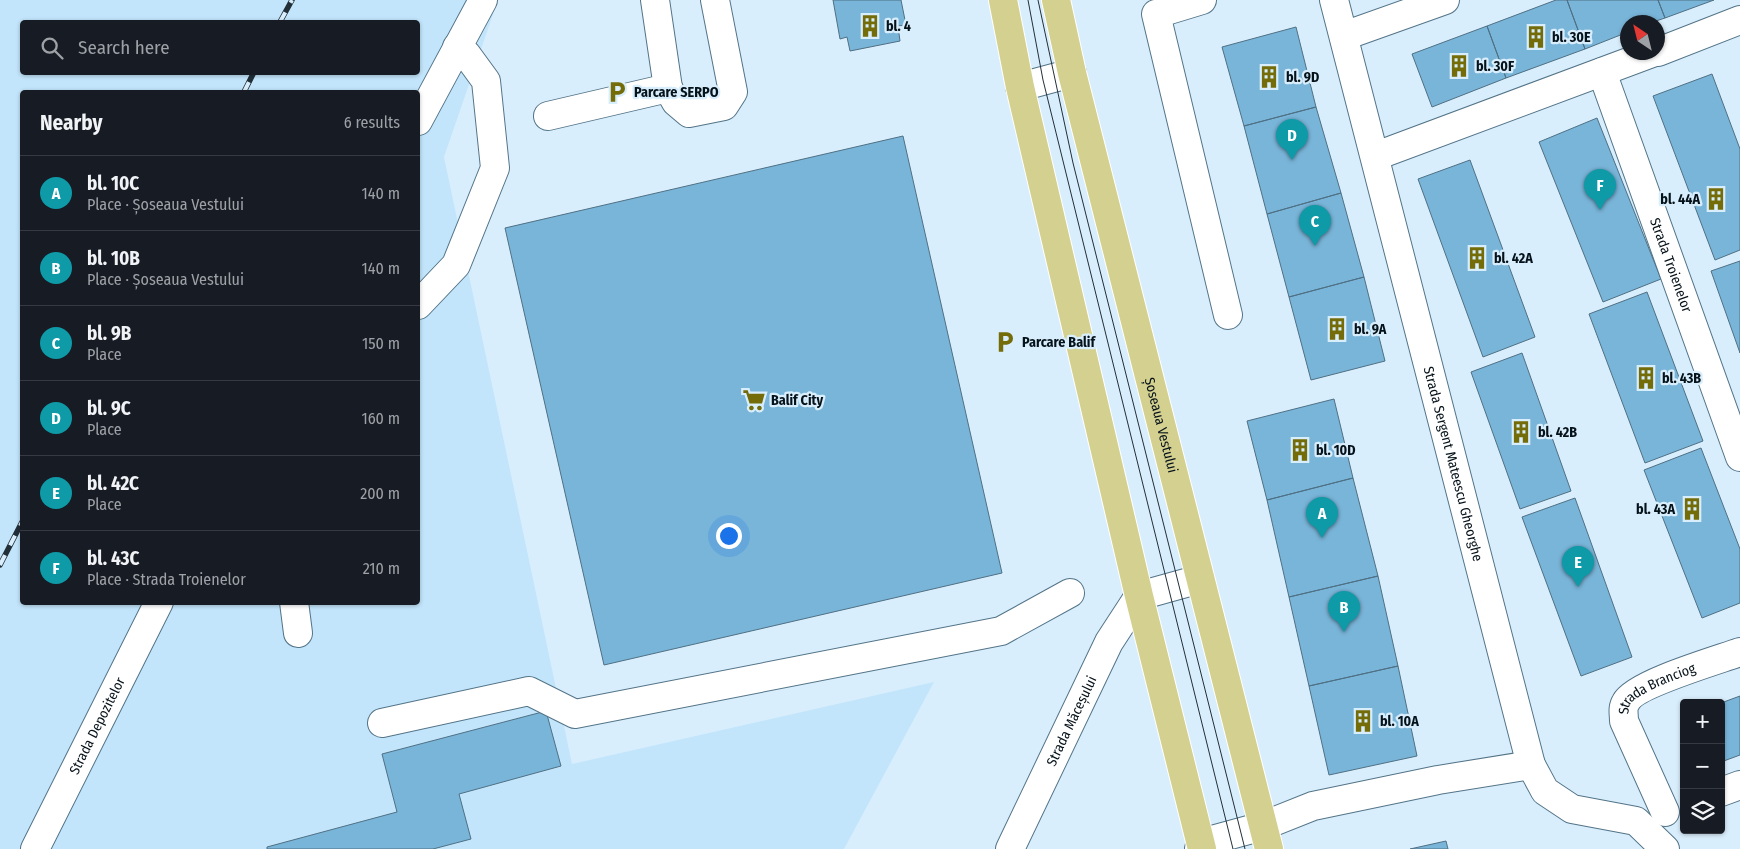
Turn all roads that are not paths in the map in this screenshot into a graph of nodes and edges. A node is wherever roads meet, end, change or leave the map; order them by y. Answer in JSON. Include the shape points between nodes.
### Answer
{"nodes":[{"id":1,"x":483,"y":0,"type":"edge"},
{"id":2,"x":655,"y":0,"type":"edge"},
{"id":3,"x":715,"y":0,"type":"edge"},
{"id":4,"x":1003,"y":0,"type":"edge"},
{"id":5,"x":1056,"y":0,"type":"edge"},
{"id":6,"x":1202,"y":0,"type":"edge"},
{"id":7,"x":1334,"y":0,"type":"edge"},
{"id":8,"x":1445,"y":0,"type":"edge"},
{"id":9,"x":1740,"y":20,"type":"edge"},
{"id":10,"x":1344,"y":36,"type":"junction"},
{"id":11,"x":457,"y":47,"type":"junction"},
{"id":12,"x":1665,"y":49,"type":"edge"},
{"id":13,"x":1634,"y":60,"type":"edge"},
{"id":14,"x":1602,"y":72,"type":"junction"},
{"id":15,"x":1072,"y":73,"type":"junction"},
{"id":16,"x":1020,"y":87,"type":"junction"},
{"id":17,"x":668,"y":88,"type":"junction"},
{"id":18,"x":548,"y":116,"type":"dead end"},
{"id":19,"x":420,"y":117,"type":"edge"},
{"id":20,"x":1376,"y":156,"type":"junction"},
{"id":21,"x":420,"y":303,"type":"edge"},
{"id":22,"x":1228,"y":315,"type":"dead end"},
{"id":23,"x":1740,"y":457,"type":"edge"},
{"id":24,"x":1200,"y":579,"type":"junction"},
{"id":25,"x":1070,"y":593,"type":"dead end"},
{"id":26,"x":1138,"y":596,"type":"junction"},
{"id":27,"x":158,"y":605,"type":"edge"},
{"id":28,"x":294,"y":605,"type":"edge"},
{"id":29,"x":298,"y":632,"type":"dead end"},
{"id":30,"x":1740,"y":652,"type":"edge"},
{"id":31,"x":382,"y":723,"type":"dead end"},
{"id":32,"x":1531,"y":765,"type":"junction"},
{"id":33,"x":1740,"y":785,"type":"edge"},
{"id":34,"x":1725,"y":791,"type":"edge"},
{"id":35,"x":1674,"y":808,"type":"edge"},
{"id":36,"x":1636,"y":820,"type":"junction"},
{"id":37,"x":1266,"y":838,"type":"edge"},
{"id":38,"x":1201,"y":847,"type":"edge"},
{"id":39,"x":37,"y":848,"type":"edge"},
{"id":40,"x":1010,"y":849,"type":"edge"},
{"id":41,"x":1666,"y":849,"type":"edge"}],
"edges":[{"from":1,"to":11,"type":"street"},
{"from":2,"to":17,"type":"street"},
{"from":3,"to":17,"type":"street","via":[[733,92],[724,106],[689,113],[676,102]]},
{"from":4,"to":16,"type":"main road"},
{"from":5,"to":15,"type":"main road","name":"Șoseaua Vestului"},
{"from":6,"to":22,"type":"street","via":[[1156,14]]},
{"from":7,"to":10,"type":"street","name":"Strada Sergent Mateescu Gheorghe"},
{"from":8,"to":10,"type":"street"},
{"from":9,"to":12,"type":"street"},
{"from":10,"to":20,"type":"street","name":"Strada Sergent Mateescu Gheorghe"},
{"from":11,"to":19,"type":"street"},
{"from":11,"to":21,"type":"street","via":[[486,81],[495,168],[456,265]]},
{"from":13,"to":14,"type":"street"},
{"from":14,"to":20,"type":"street"},
{"from":14,"to":23,"type":"street","name":"Strada Troienelor"},
{"from":15,"to":16,"type":"street"},
{"from":15,"to":24,"type":"main road","name":"Șoseaua Vestului"},
{"from":16,"to":26,"type":"main road"},
{"from":17,"to":18,"type":"street"},
{"from":20,"to":32,"type":"street","name":"Strada Sergent Mateescu Gheorghe"},
{"from":24,"to":26,"type":"street"},
{"from":24,"to":37,"type":"main road","name":"Șoseaua Vestului"},
{"from":25,"to":31,"type":"street","via":[[1002,631],[575,714],[530,691]]},
{"from":26,"to":38,"type":"main road"},
{"from":26,"to":40,"type":"street","name":"Strada Măceșului","via":[[1109,642]]},
{"from":27,"to":39,"type":"street","name":"Strada Depozitelor"},
{"from":28,"to":29,"type":"street"},
{"from":30,"to":35,"type":"street","name":"Strada Branciog","via":[[1646,686],[1626,700],[1624,721]]},
{"from":32,"to":36,"type":"street","name":"Strada Sergent Mateescu Gheorghe","via":[[1545,790],[1572,809]]},
{"from":32,"to":37,"type":"street","via":[[1313,806]]},
{"from":33,"to":34,"type":"street"},
{"from":35,"to":36,"type":"street","name":"Strada Branciog"},
{"from":36,"to":41,"type":"street"},
{"from":37,"to":38,"type":"street"}]}
